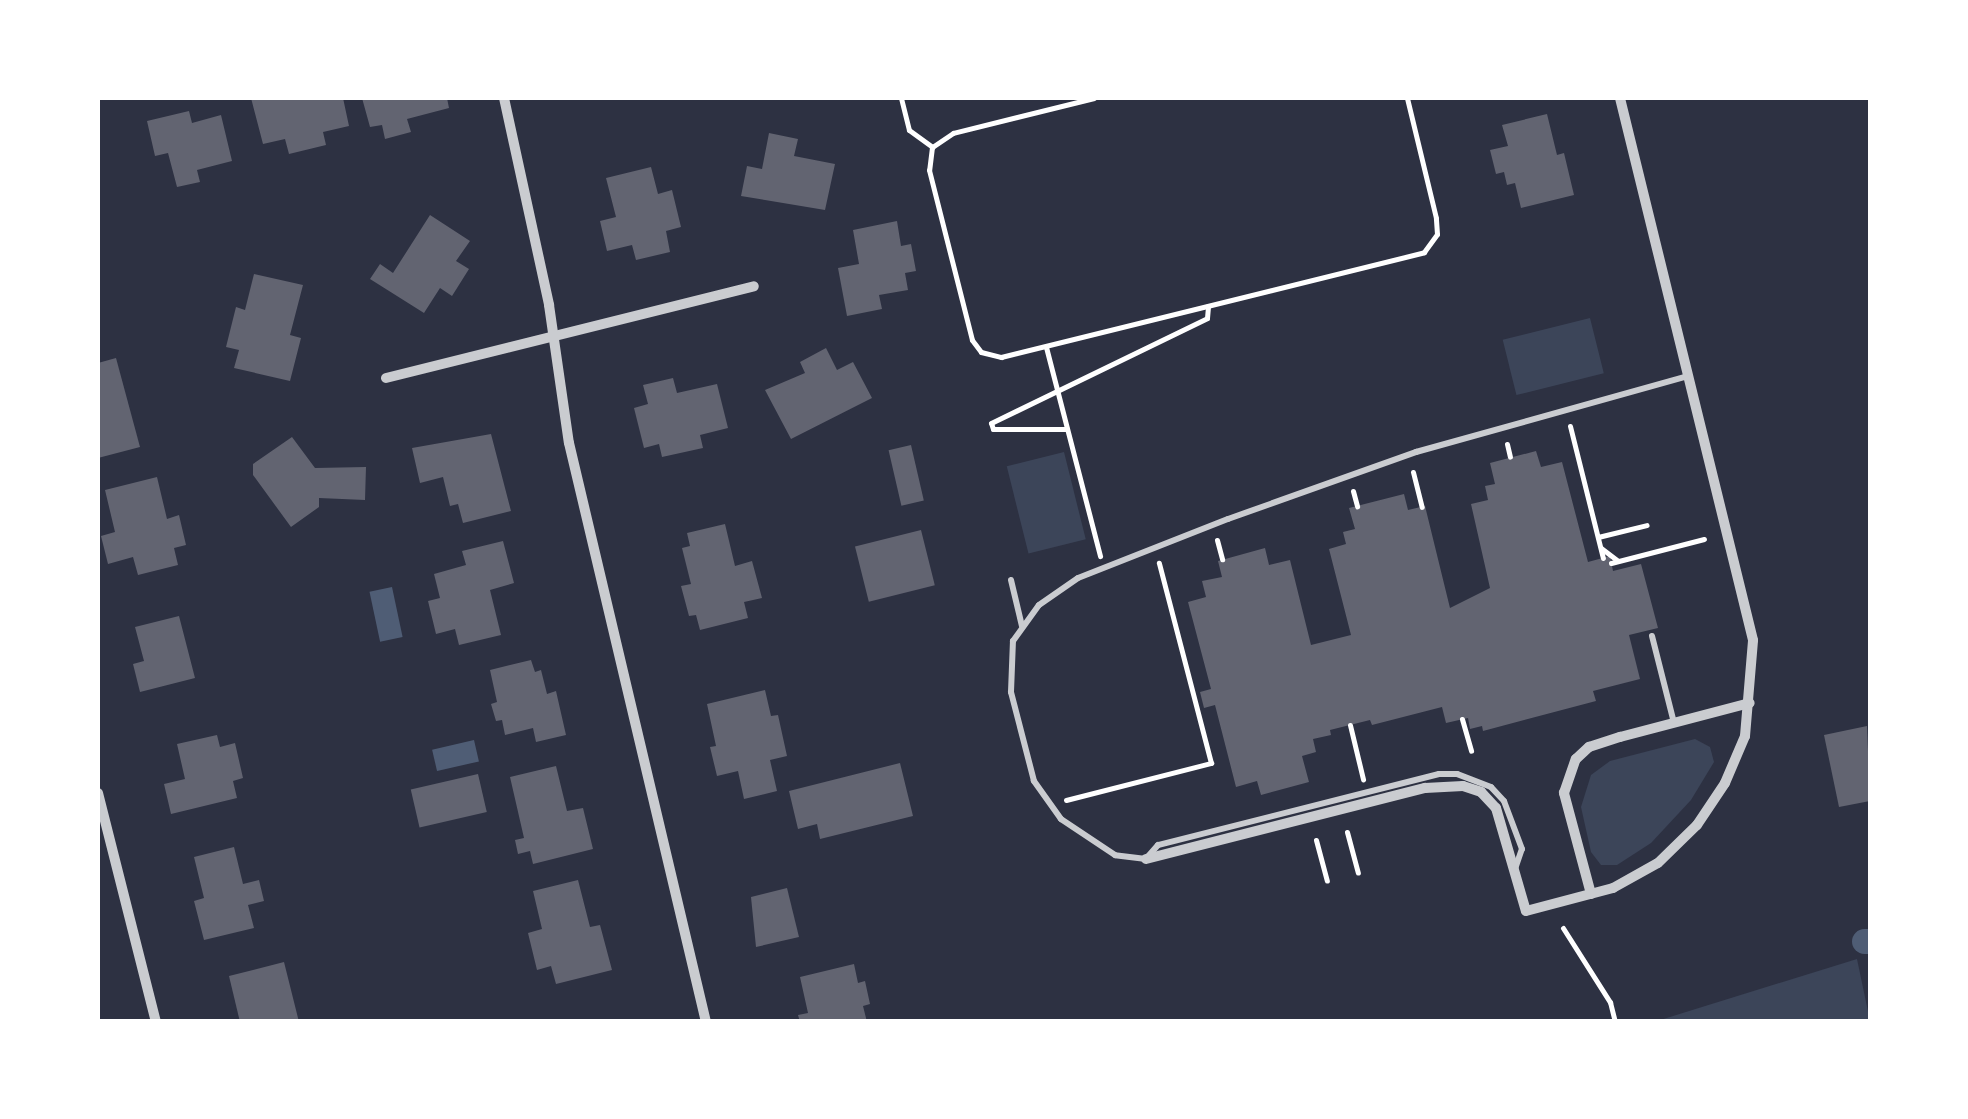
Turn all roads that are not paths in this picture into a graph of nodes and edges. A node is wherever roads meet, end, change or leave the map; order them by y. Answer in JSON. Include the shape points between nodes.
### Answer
{"nodes":[{"id":1,"x":504,"y":98,"type":"edge"},
{"id":2,"x":1620,"y":98,"type":"edge"},
{"id":3,"x":754,"y":286,"type":"dead end"},
{"id":4,"x":555,"y":336,"type":"junction"},
{"id":5,"x":1690,"y":376,"type":"junction"},
{"id":6,"x":386,"y":378,"type":"dead end"},
{"id":7,"x":1011,"y":580,"type":"dead end"},
{"id":8,"x":1022,"y":626,"type":"junction"},
{"id":9,"x":1652,"y":636,"type":"dead end"},
{"id":10,"x":1750,"y":703,"type":"junction"},
{"id":11,"x":1674,"y":722,"type":"junction"},
{"id":12,"x":98,"y":793,"type":"edge"},
{"id":13,"x":1146,"y":858,"type":"joint"},
{"id":14,"x":1590,"y":894,"type":"junction"},
{"id":15,"x":156,"y":1022,"type":"edge"},
{"id":16,"x":706,"y":1022,"type":"edge"}],
"edges":[{"from":1,"to":4,"type":"street"},
{"from":2,"to":5,"type":"street"},
{"from":3,"to":4,"type":"street"},
{"from":4,"to":6,"type":"street"},
{"from":4,"to":16,"type":"street","via":[[572,460]]},
{"from":5,"to":8,"type":"lane","via":[[1416,452],[1228,518],[1078,578],[1038,605]]},
{"from":5,"to":10,"type":"street","via":[[1753,640]]},
{"from":7,"to":8,"type":"lane"},
{"from":8,"to":13,"type":"lane","via":[[1009,662],[1034,781],[1061,818],[1088,838],[1115,855]]},
{"from":9,"to":11,"type":"lane"},
{"from":10,"to":11,"type":"street"},
{"from":10,"to":14,"type":"street","via":[[1745,736],[1725,783],[1697,825],[1658,863]]},
{"from":11,"to":14,"type":"street","via":[[1589,748],[1567,776],[1564,793]]},
{"from":12,"to":15,"type":"street"},
{"from":13,"to":14,"type":"street","via":[[1444,784],[1481,792],[1496,808],[1526,910]]}]}
